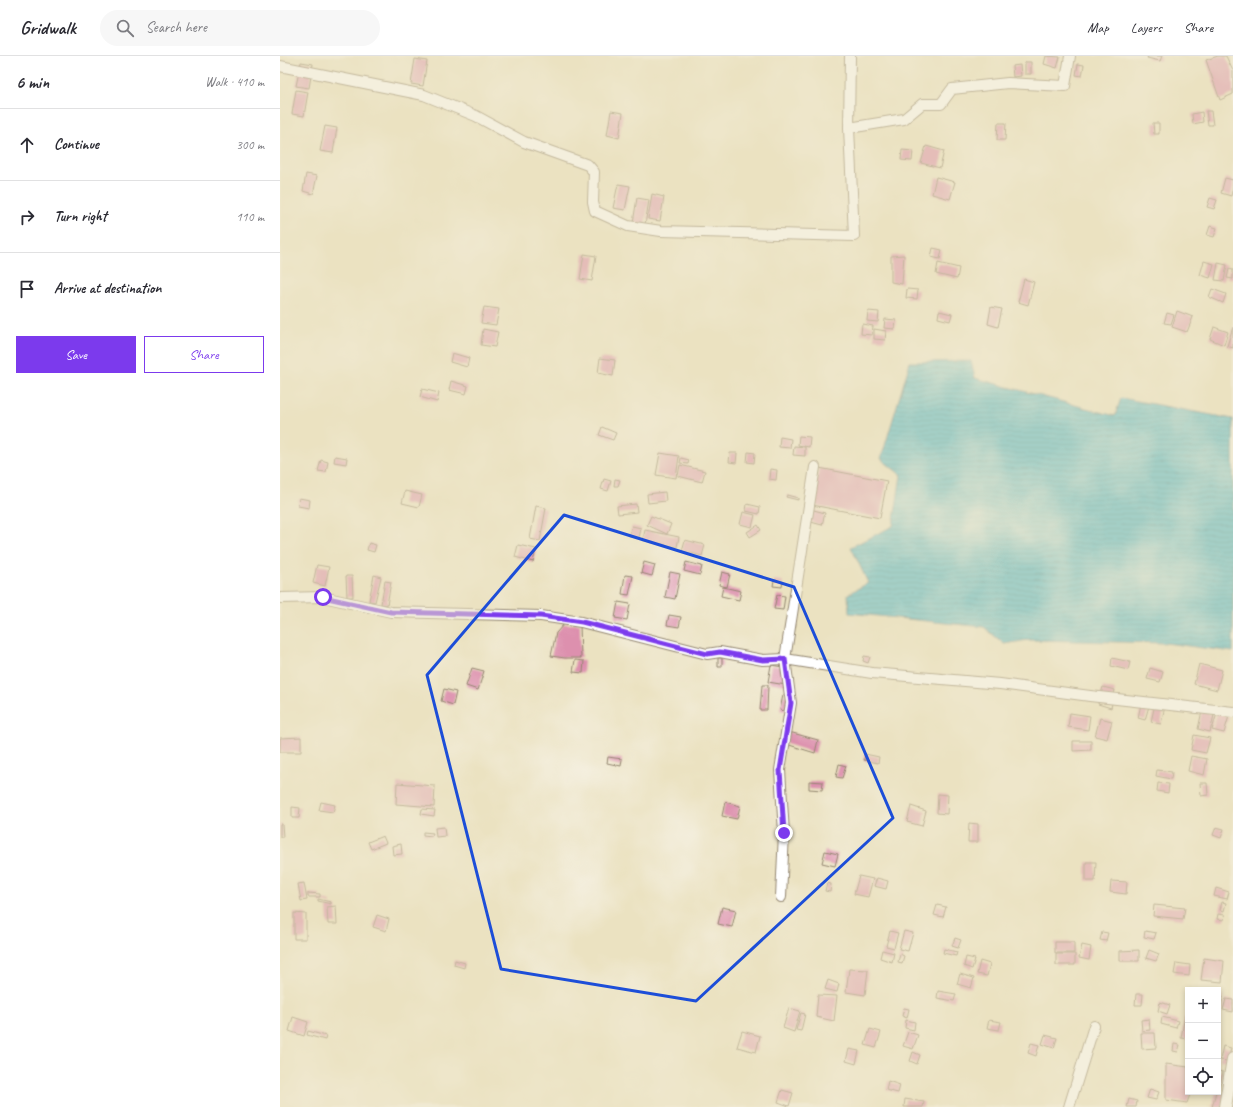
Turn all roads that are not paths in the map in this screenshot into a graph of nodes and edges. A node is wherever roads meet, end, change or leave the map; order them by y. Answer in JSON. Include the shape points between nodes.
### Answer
{"nodes":[{"id":1,"x":850,"y":56,"type":"edge"},
{"id":2,"x":1070,"y":56,"type":"edge"},
{"id":3,"x":280,"y":66,"type":"edge"},
{"id":4,"x":849,"y":128,"type":"junction"},
{"id":5,"x":815,"y":466,"type":"dead end"},
{"id":6,"x":280,"y":598,"type":"edge"},
{"id":7,"x":785,"y":659,"type":"junction"},
{"id":8,"x":1233,"y":712,"type":"edge"},
{"id":9,"x":781,"y":897,"type":"dead end"},
{"id":10,"x":1094,"y":1026,"type":"dead end"},
{"id":11,"x":1233,"y":1059,"type":"edge"},
{"id":12,"x":1069,"y":1107,"type":"edge"},
{"id":13,"x":1226,"y":1107,"type":"edge"}],
"edges":[{"from":1,"to":4,"type":"street"},
{"from":2,"to":4,"type":"street","via":[[1065,86],[1008,83],[952,89],[941,104],[922,104],[904,119]]},
{"from":3,"to":4,"type":"street","via":[[424,95],[476,116],[524,142],[588,165],[594,172],[595,211],[628,226],[661,231],[854,236]]},
{"from":5,"to":7,"type":"street"},
{"from":6,"to":7,"type":"street","via":[[323,597],[391,612],[541,616],[582,622],[707,654],[720,652],[763,660]]},
{"from":7,"to":8,"type":"street","via":[[872,673],[1000,684]]},
{"from":7,"to":9,"type":"street","via":[[791,703],[780,770],[784,833]]},
{"from":10,"to":12,"type":"street"},
{"from":11,"to":13,"type":"street"}]}
